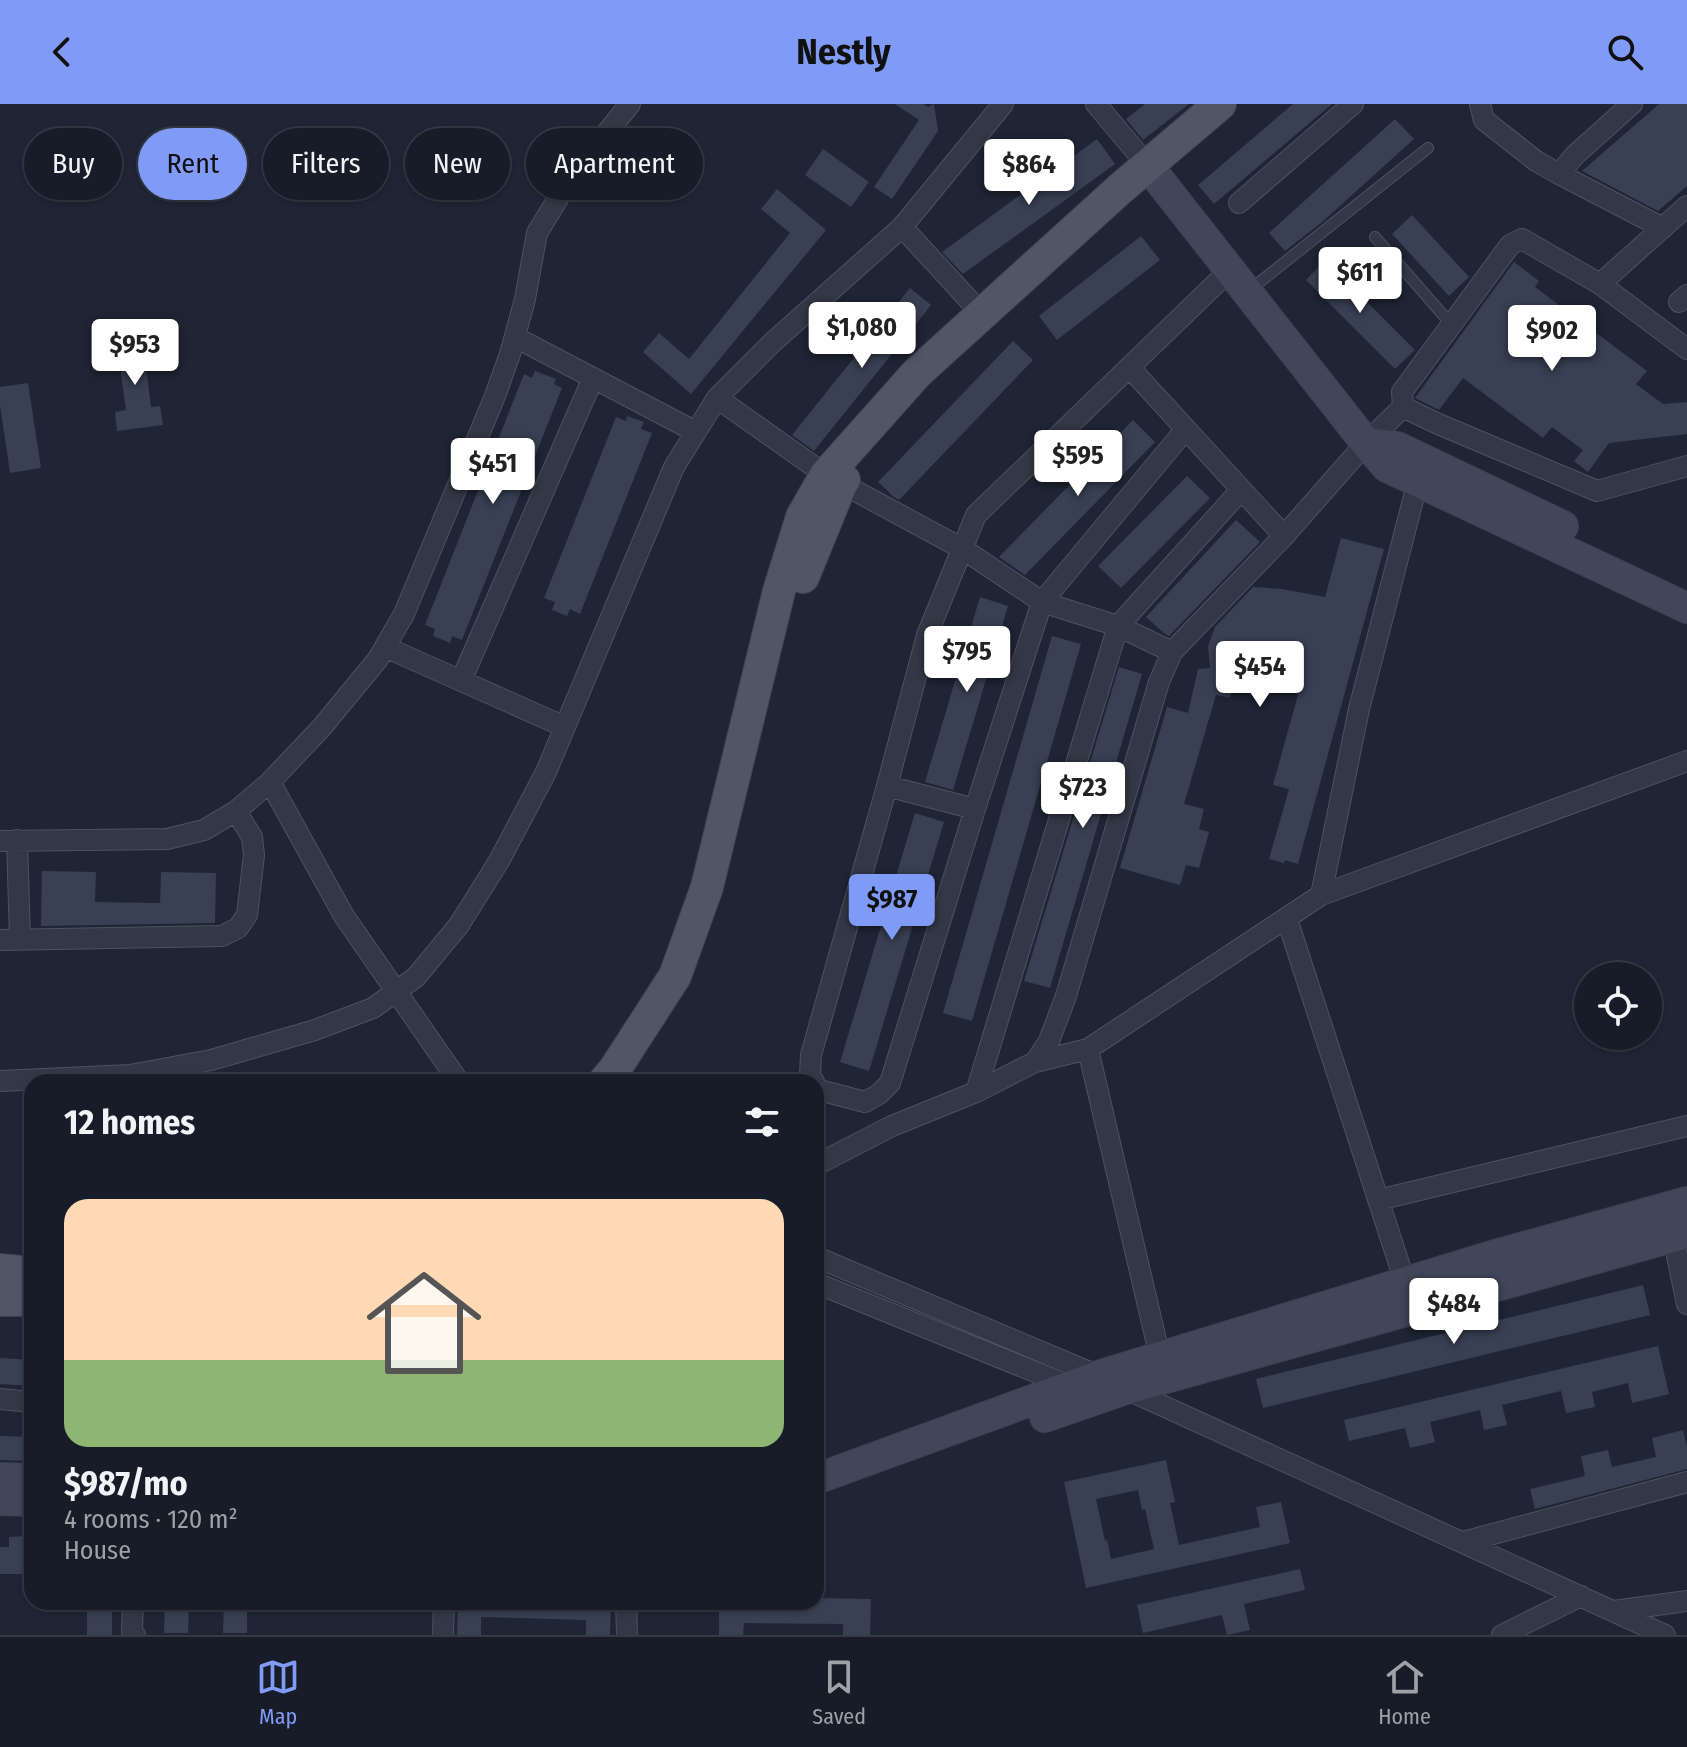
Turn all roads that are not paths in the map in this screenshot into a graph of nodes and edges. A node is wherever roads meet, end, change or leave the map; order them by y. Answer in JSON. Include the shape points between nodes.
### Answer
{"nodes":[{"id":1,"x":630,"y":104,"type":"edge"},
{"id":2,"x":1003,"y":104,"type":"edge"},
{"id":3,"x":1096,"y":104,"type":"edge"},
{"id":4,"x":1220,"y":104,"type":"edge"},
{"id":5,"x":1244,"y":104,"type":"edge"},
{"id":6,"x":1353,"y":104,"type":"edge"},
{"id":7,"x":1480,"y":104,"type":"edge"},
{"id":8,"x":1632,"y":104,"type":"edge"},
{"id":9,"x":1428,"y":148,"type":"dead end"},
{"id":10,"x":1153,"y":172,"type":"junction"},
{"id":11,"x":1559,"y":174,"type":"junction"},
{"id":12,"x":1239,"y":203,"type":"dead end"},
{"id":13,"x":1687,"y":206,"type":"edge"},
{"id":14,"x":902,"y":227,"type":"junction"},
{"id":15,"x":1663,"y":228,"type":"junction"},
{"id":16,"x":1375,"y":237,"type":"dead end"},
{"id":17,"x":1238,"y":282,"type":"junction"},
{"id":18,"x":1600,"y":284,"type":"junction"},
{"id":19,"x":982,"y":314,"type":"junction"},
{"id":20,"x":1451,"y":324,"type":"junction"},
{"id":21,"x":515,"y":337,"type":"junction"},
{"id":22,"x":1687,"y":349,"type":"edge"},
{"id":23,"x":1129,"y":367,"type":"junction"},
{"id":24,"x":593,"y":378,"type":"junction"},
{"id":25,"x":717,"y":398,"type":"junction"},
{"id":26,"x":1403,"y":407,"type":"junction"},
{"id":27,"x":1185,"y":430,"type":"junction"},
{"id":28,"x":696,"y":432,"type":"junction"},
{"id":29,"x":1366,"y":443,"type":"junction"},
{"id":30,"x":1687,"y":466,"type":"edge"},
{"id":31,"x":833,"y":479,"type":"junction"},
{"id":32,"x":1418,"y":481,"type":"junction"},
{"id":33,"x":1241,"y":490,"type":"junction"},
{"id":34,"x":1284,"y":536,"type":"junction"},
{"id":35,"x":963,"y":549,"type":"junction"},
{"id":36,"x":1687,"y":586,"type":"edge"},
{"id":37,"x":1042,"y":602,"type":"junction"},
{"id":38,"x":1687,"y":608,"type":"edge"},
{"id":39,"x":1118,"y":626,"type":"junction"},
{"id":40,"x":385,"y":647,"type":"junction"},
{"id":41,"x":1172,"y":652,"type":"junction"},
{"id":42,"x":461,"y":681,"type":"junction"},
{"id":43,"x":565,"y":727,"type":"junction"},
{"id":44,"x":1687,"y":761,"type":"edge"},
{"id":45,"x":270,"y":782,"type":"junction"},
{"id":46,"x":887,"y":786,"type":"junction"},
{"id":47,"x":975,"y":809,"type":"junction"},
{"id":48,"x":236,"y":811,"type":"junction"},
{"id":49,"x":8,"y":840,"type":"edge"},
{"id":50,"x":1321,"y":895,"type":"junction"},
{"id":51,"x":1287,"y":919,"type":"junction"},
{"id":52,"x":10,"y":940,"type":"edge"},
{"id":53,"x":396,"y":992,"type":"junction"},
{"id":54,"x":1088,"y":1049,"type":"junction"},
{"id":55,"x":1035,"y":1062,"type":"junction"},
{"id":56,"x":135,"y":1074,"type":"edge"},
{"id":57,"x":453,"y":1074,"type":"edge"},
{"id":58,"x":611,"y":1074,"type":"edge"},
{"id":59,"x":631,"y":1074,"type":"edge"},
{"id":60,"x":810,"y":1074,"type":"edge"},
{"id":61,"x":24,"y":1080,"type":"edge"},
{"id":62,"x":0,"y":1081,"type":"edge"},
{"id":63,"x":824,"y":1091,"type":"edge"},
{"id":64,"x":976,"y":1092,"type":"junction"},
{"id":65,"x":879,"y":1094,"type":"junction"},
{"id":66,"x":892,"y":1126,"type":"junction"},
{"id":67,"x":1687,"y":1126,"type":"edge"},
{"id":68,"x":824,"y":1161,"type":"edge"},
{"id":69,"x":1378,"y":1200,"type":"junction"},
{"id":70,"x":1687,"y":1202,"type":"edge"},
{"id":71,"x":1680,"y":1235,"type":"edge"},
{"id":72,"x":824,"y":1260,"type":"edge"},
{"id":73,"x":0,"y":1270,"type":"edge"},
{"id":74,"x":24,"y":1272,"type":"edge"},
{"id":75,"x":1405,"y":1282,"type":"junction"},
{"id":76,"x":824,"y":1286,"type":"edge"},
{"id":77,"x":0,"y":1300,"type":"edge"},
{"id":78,"x":24,"y":1300,"type":"edge"},
{"id":79,"x":1687,"y":1304,"type":"edge"},
{"id":80,"x":1160,"y":1357,"type":"junction"},
{"id":81,"x":1112,"y":1382,"type":"junction"},
{"id":82,"x":1070,"y":1387,"type":"junction"},
{"id":83,"x":0,"y":1399,"type":"edge"},
{"id":84,"x":24,"y":1401,"type":"edge"},
{"id":85,"x":824,"y":1476,"type":"edge"},
{"id":86,"x":0,"y":1478,"type":"edge"},
{"id":87,"x":24,"y":1479,"type":"edge"},
{"id":88,"x":1687,"y":1482,"type":"edge"},
{"id":89,"x":824,"y":1493,"type":"edge"},
{"id":90,"x":0,"y":1500,"type":"edge"},
{"id":91,"x":24,"y":1501,"type":"edge"},
{"id":92,"x":1463,"y":1542,"type":"junction"},
{"id":93,"x":1581,"y":1596,"type":"junction"},
{"id":94,"x":1687,"y":1601,"type":"edge"},
{"id":95,"x":133,"y":1610,"type":"edge"},
{"id":96,"x":444,"y":1610,"type":"edge"},
{"id":97,"x":626,"y":1610,"type":"edge"},
{"id":98,"x":1614,"y":1611,"type":"junction"},
{"id":99,"x":135,"y":1635,"type":"edge"},
{"id":100,"x":443,"y":1635,"type":"edge"},
{"id":101,"x":627,"y":1635,"type":"edge"},
{"id":102,"x":1502,"y":1635,"type":"edge"},
{"id":103,"x":1665,"y":1635,"type":"edge"}],
"edges":[{"from":1,"to":21,"type":"street","via":[[571,177],[537,233]]},
{"from":2,"to":14,"type":"street"},
{"from":3,"to":10,"type":"street"},
{"from":4,"to":10,"type":"main road"},
{"from":5,"to":10,"type":"main road"},
{"from":6,"to":12,"type":"street"},
{"from":7,"to":11,"type":"street","via":[[1484,120]]},
{"from":8,"to":11,"type":"street"},
{"from":9,"to":17,"type":"lane"},
{"from":10,"to":17,"type":"main road"},
{"from":10,"to":19,"type":"main road"},
{"from":10,"to":31,"type":"main road","via":[[994,318]]},
{"from":11,"to":15,"type":"street"},
{"from":13,"to":15,"type":"street"},
{"from":14,"to":19,"type":"street"},
{"from":14,"to":25,"type":"street"},
{"from":15,"to":18,"type":"street"},
{"from":16,"to":20,"type":"lane"},
{"from":17,"to":23,"type":"street"},
{"from":17,"to":29,"type":"main road"},
{"from":18,"to":20,"type":"street","via":[[1522,239],[1510,245]]},
{"from":18,"to":22,"type":"street"},
{"from":19,"to":31,"type":"main road","via":[[917,373]]},
{"from":20,"to":26,"type":"street","via":[[1402,392]]},
{"from":21,"to":24,"type":"street"},
{"from":21,"to":40,"type":"street","via":[[404,614]]},
{"from":23,"to":27,"type":"street"},
{"from":23,"to":35,"type":"street","via":[[976,515]]},
{"from":24,"to":28,"type":"street"},
{"from":24,"to":42,"type":"street"},
{"from":25,"to":28,"type":"street"},
{"from":25,"to":31,"type":"street"},
{"from":26,"to":29,"type":"street"},
{"from":26,"to":30,"type":"street","via":[[1597,491]]},
{"from":27,"to":33,"type":"street"},
{"from":27,"to":37,"type":"street"},
{"from":28,"to":43,"type":"street","via":[[674,467]]},
{"from":29,"to":32,"type":"main road","via":[[1387,467]]},
{"from":29,"to":34,"type":"street"},
{"from":29,"to":36,"type":"main road","via":[[1397,447]]},
{"from":31,"to":35,"type":"street"},
{"from":31,"to":58,"type":"main road","via":[[802,517],[707,887],[675,976]]},
{"from":31,"to":59,"type":"main road","via":[[720,895],[688,987]]},
{"from":32,"to":38,"type":"main road"},
{"from":32,"to":50,"type":"street","via":[[1359,709]]},
{"from":33,"to":34,"type":"street"},
{"from":33,"to":39,"type":"street"},
{"from":34,"to":41,"type":"street"},
{"from":35,"to":37,"type":"street"},
{"from":35,"to":46,"type":"street","via":[[927,635]]},
{"from":37,"to":39,"type":"street"},
{"from":37,"to":47,"type":"street"},
{"from":39,"to":41,"type":"street"},
{"from":39,"to":64,"type":"street"},
{"from":40,"to":42,"type":"street"},
{"from":40,"to":45,"type":"street"},
{"from":41,"to":55,"type":"street","via":[[1066,996]]},
{"from":42,"to":43,"type":"street"},
{"from":43,"to":53,"type":"street","via":[[499,861],[459,925],[416,977]]},
{"from":44,"to":50,"type":"street"},
{"from":45,"to":48,"type":"street"},
{"from":45,"to":53,"type":"street","via":[[344,916]]},
{"from":46,"to":47,"type":"street"},
{"from":46,"to":60,"type":"street"},
{"from":47,"to":65,"type":"street","via":[[890,1083]]},
{"from":48,"to":49,"type":"street","via":[[204,830],[167,839]]},
{"from":48,"to":52,"type":"street","via":[[252,837],[254,855],[247,915],[238,928],[222,936]]},
{"from":49,"to":52,"type":"street"},
{"from":50,"to":51,"type":"street"},
{"from":51,"to":54,"type":"street"},
{"from":51,"to":69,"type":"street"},
{"from":53,"to":56,"type":"street","via":[[373,1008],[315,1030],[211,1060]]},
{"from":53,"to":57,"type":"street"},
{"from":54,"to":55,"type":"street"},
{"from":54,"to":80,"type":"street"},
{"from":55,"to":64,"type":"street"},
{"from":61,"to":62,"type":"street"},
{"from":63,"to":65,"type":"street","via":[[865,1102]]},
{"from":64,"to":66,"type":"street"},
{"from":65,"to":66,"type":"street"},
{"from":66,"to":68,"type":"street"},
{"from":67,"to":69,"type":"street"},
{"from":69,"to":75,"type":"street"},
{"from":70,"to":75,"type":"main road"},
{"from":71,"to":79,"type":"street"},
{"from":71,"to":81,"type":"main road"},
{"from":72,"to":81,"type":"street"},
{"from":73,"to":74,"type":"main road"},
{"from":75,"to":80,"type":"main road"},
{"from":76,"to":82,"type":"street"},
{"from":77,"to":78,"type":"main road"},
{"from":80,"to":81,"type":"main road"},
{"from":81,"to":82,"type":"main road"},
{"from":81,"to":89,"type":"main road"},
{"from":81,"to":92,"type":"street"},
{"from":82,"to":85,"type":"main road"},
{"from":83,"to":84,"type":"street"},
{"from":86,"to":87,"type":"main road"},
{"from":88,"to":92,"type":"street"},
{"from":90,"to":91,"type":"main road"},
{"from":92,"to":93,"type":"street"},
{"from":93,"to":98,"type":"street"},
{"from":93,"to":102,"type":"street"},
{"from":94,"to":98,"type":"street"},
{"from":95,"to":99,"type":"street"},
{"from":96,"to":100,"type":"street"},
{"from":97,"to":101,"type":"street"},
{"from":98,"to":103,"type":"street"}]}
